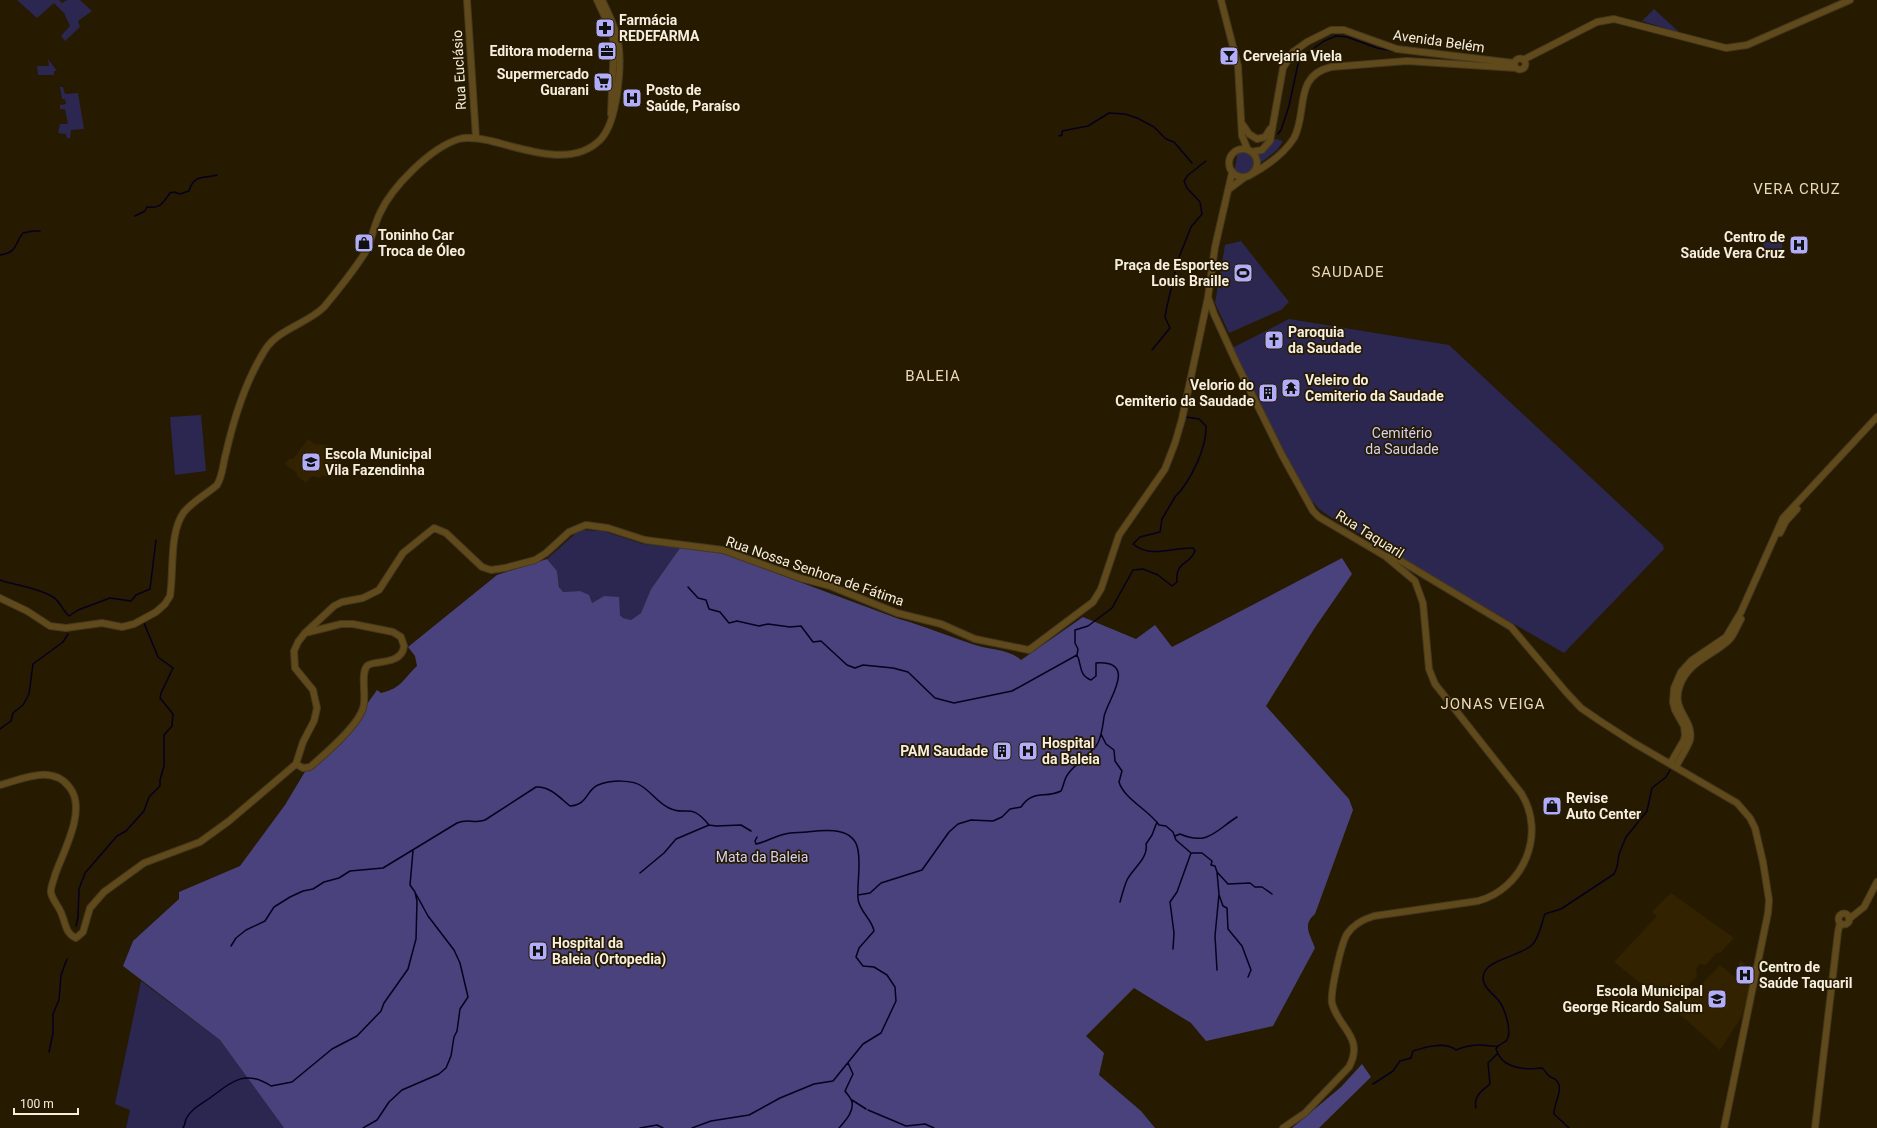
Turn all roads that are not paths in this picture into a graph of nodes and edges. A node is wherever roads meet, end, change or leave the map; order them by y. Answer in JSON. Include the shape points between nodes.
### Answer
{"nodes":[{"id":1,"x":467,"y":0,"type":"edge"},
{"id":2,"x":597,"y":0,"type":"edge"},
{"id":3,"x":602,"y":0,"type":"edge"},
{"id":4,"x":1221,"y":0,"type":"edge"},
{"id":5,"x":1850,"y":0,"type":"edge"},
{"id":6,"x":1524,"y":62,"type":"junction"},
{"id":7,"x":1515,"y":66,"type":"junction"},
{"id":8,"x":611,"y":118,"type":"junction"},
{"id":9,"x":1242,"y":122,"type":"junction"},
{"id":10,"x":1273,"y":122,"type":"junction"},
{"id":11,"x":1242,"y":136,"type":"junction"},
{"id":12,"x":476,"y":138,"type":"junction"},
{"id":13,"x":1236,"y":151,"type":"junction"},
{"id":14,"x":1249,"y":151,"type":"junction"},
{"id":15,"x":1232,"y":173,"type":"junction"},
{"id":16,"x":1252,"y":174,"type":"junction"},
{"id":17,"x":1245,"y":178,"type":"junction"},
{"id":18,"x":1229,"y":189,"type":"junction"},
{"id":19,"x":1208,"y":297,"type":"junction"},
{"id":20,"x":1214,"y":314,"type":"junction"},
{"id":21,"x":1202,"y":318,"type":"junction"},
{"id":22,"x":1877,"y":418,"type":"edge"},
{"id":23,"x":1877,"y":424,"type":"edge"},
{"id":24,"x":1385,"y":556,"type":"junction"},
{"id":25,"x":0,"y":598,"type":"edge"},
{"id":26,"x":304,"y":633,"type":"junction"},
{"id":27,"x":296,"y":764,"type":"junction"},
{"id":28,"x":1673,"y":765,"type":"junction"},
{"id":29,"x":0,"y":785,"type":"edge"},
{"id":30,"x":1877,"y":882,"type":"edge"},
{"id":31,"x":1848,"y":917,"type":"junction"},
{"id":32,"x":1842,"y":924,"type":"junction"},
{"id":33,"x":1283,"y":1128,"type":"edge"},
{"id":34,"x":1724,"y":1128,"type":"edge"},
{"id":35,"x":1815,"y":1128,"type":"edge"}],
"edges":[{"from":1,"to":12,"type":"street","name":"Rua Euclásio"},
{"from":2,"to":8,"type":"street","via":[[611,30],[614,44]]},
{"from":3,"to":8,"type":"street","via":[[615,29],[619,50],[616,105]]},
{"from":4,"to":9,"type":"street","via":[[1238,66]]},
{"from":5,"to":6,"type":"street","via":[[1736,48],[1726,48],[1610,19],[1589,26]]},
{"from":6,"to":7,"type":"street","via":[[1518,59]]},
{"from":6,"to":7,"type":"street","via":[[1523,69]]},
{"from":7,"to":10,"type":"street","name":"Avenida Belém","via":[[1397,49],[1350,31],[1331,30],[1307,42],[1287,60]]},
{"from":7,"to":16,"type":"street","name":"Avenida Belém","via":[[1406,61],[1320,70],[1314,74],[1306,87],[1293,139],[1270,164]]},
{"from":8,"to":12,"type":"street","via":[[598,142],[567,155]]},
{"from":9,"to":10,"type":"street","via":[[1249,134],[1261,139],[1265,137]]},
{"from":9,"to":11,"type":"street"},
{"from":10,"to":14,"type":"street","name":"Avenida Belém","via":[[1268,145],[1262,150]]},
{"from":11,"to":13,"type":"street"},
{"from":11,"to":14,"type":"street"},
{"from":12,"to":25,"type":"street","via":[[462,138],[451,142],[405,177],[391,192],[384,205],[366,250],[323,307],[279,336],[266,348],[242,399],[218,485],[183,513],[176,530],[172,584],[168,600],[156,612],[134,624],[122,627],[102,623],[58,627],[50,626],[27,610]]},
{"from":13,"to":14,"type":"street"},
{"from":13,"to":15,"type":"street","via":[[1229,160]]},
{"from":14,"to":16,"type":"street","via":[[1254,155],[1257,165]]},
{"from":15,"to":17,"type":"street"},
{"from":15,"to":18,"type":"street"},
{"from":16,"to":17,"type":"street"},
{"from":17,"to":18,"type":"street"},
{"from":18,"to":19,"type":"street"},
{"from":19,"to":20,"type":"street","name":"Rua Taquaril"},
{"from":19,"to":21,"type":"street"},
{"from":20,"to":21,"type":"street"},
{"from":20,"to":24,"type":"street","name":"Rua Taquaril","via":[[1282,455],[1313,511]]},
{"from":21,"to":26,"type":"street","name":"Rua Nossa Senhora de Fátima","via":[[1182,419],[1165,469],[1119,536],[1104,583],[1093,602],[1029,650],[975,639],[941,624],[897,614],[830,586],[723,550],[645,540],[608,528],[586,525],[569,532],[535,560],[494,570],[482,568],[446,533],[434,528],[403,553],[379,590],[363,598],[334,606]]},
{"from":22,"to":28,"type":"street","via":[[1783,518],[1741,612],[1726,637],[1692,660],[1681,672],[1674,688],[1673,702],[1686,735]]},
{"from":23,"to":28,"type":"street","via":[[1786,521],[1730,639],[1694,664],[1680,684],[1677,702],[1690,735],[1687,746]]},
{"from":24,"to":28,"type":"street","via":[[1396,558],[1511,627],[1581,708],[1618,734]]},
{"from":24,"to":33,"type":"street","name":"Rua Taquaril","via":[[1401,567],[1419,590],[1425,618],[1429,669],[1435,684],[1526,801],[1531,818],[1530,849],[1519,872],[1502,890],[1491,897],[1374,916],[1357,924],[1347,934],[1332,998],[1335,1010],[1354,1042],[1352,1061],[1345,1072],[1314,1104]]},
{"from":26,"to":27,"type":"street","name":"Rua Nossa Senhora de Fátima","via":[[296,647],[295,668],[313,690],[317,708]]},
{"from":26,"to":27,"type":"street","via":[[353,624],[393,632],[401,637],[404,646],[401,653],[388,662],[366,666],[364,707],[342,737],[310,767],[303,768]]},
{"from":27,"to":29,"type":"street","via":[[200,842],[144,863],[104,892],[90,908],[83,932],[76,938],[68,933],[51,893],[73,826],[75,794],[66,782],[51,774],[31,776]]},
{"from":28,"to":34,"type":"street","via":[[1737,803],[1750,818],[1763,862],[1769,900]]},
{"from":30,"to":31,"type":"street","via":[[1866,903]]},
{"from":31,"to":32,"type":"street","via":[[1847,923]]},
{"from":31,"to":32,"type":"street","via":[[1840,915],[1838,919]]},
{"from":32,"to":35,"type":"street","via":[[1838,932]]}]}
